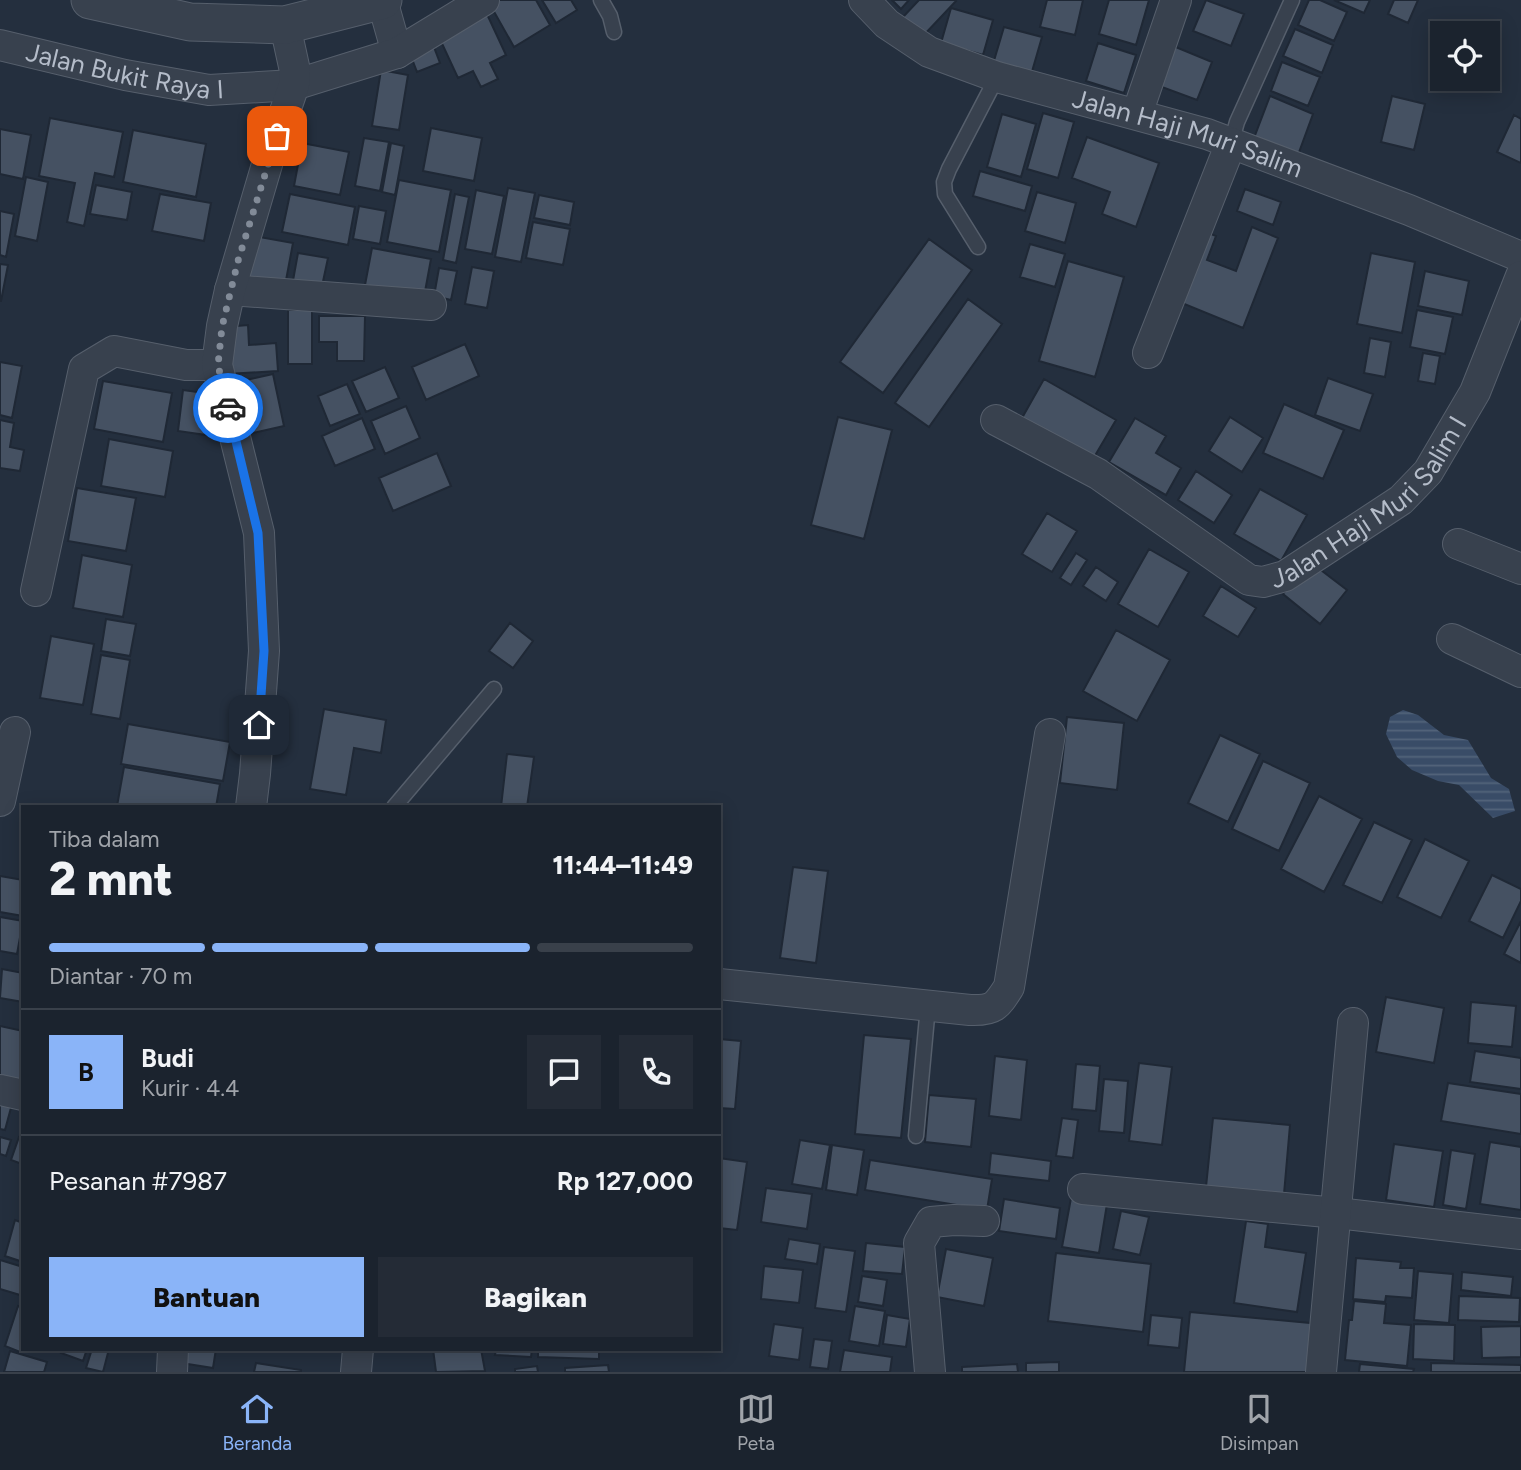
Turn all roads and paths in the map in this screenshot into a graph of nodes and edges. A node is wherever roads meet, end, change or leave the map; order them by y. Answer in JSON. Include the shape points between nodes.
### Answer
{"nodes":[{"id":1,"x":90,"y":0,"type":"edge"},
{"id":2,"x":383,"y":0,"type":"edge"},
{"id":3,"x":484,"y":0,"type":"edge"},
{"id":4,"x":601,"y":0,"type":"edge"},
{"id":5,"x":864,"y":0,"type":"edge"},
{"id":6,"x":1176,"y":0,"type":"edge"},
{"id":7,"x":1292,"y":0,"type":"edge"},
{"id":8,"x":614,"y":32,"type":"dead end"},
{"id":9,"x":0,"y":45,"type":"edge"},
{"id":10,"x":397,"y":53,"type":"junction"},
{"id":11,"x":291,"y":56,"type":"junction"},
{"id":12,"x":997,"y":77,"type":"junction"},
{"id":13,"x":1137,"y":114,"type":"junction"},
{"id":14,"x":1231,"y":143,"type":"junction"},
{"id":15,"x":978,"y":247,"type":"dead end"},
{"id":16,"x":1521,"y":257,"type":"edge"},
{"id":17,"x":1521,"y":276,"type":"edge"},
{"id":18,"x":230,"y":290,"type":"junction"},
{"id":19,"x":431,"y":305,"type":"dead end"},
{"id":20,"x":1148,"y":353,"type":"dead end"},
{"id":21,"x":218,"y":365,"type":"junction"},
{"id":22,"x":996,"y":421,"type":"dead end"},
{"id":23,"x":1458,"y":544,"type":"dead end"},
{"id":24,"x":1521,"y":569,"type":"edge"},
{"id":25,"x":36,"y":591,"type":"dead end"},
{"id":26,"x":1452,"y":639,"type":"dead end"},
{"id":27,"x":1521,"y":672,"type":"edge"},
{"id":28,"x":494,"y":689,"type":"dead end"},
{"id":29,"x":15,"y":732,"type":"dead end"},
{"id":30,"x":1050,"y":734,"type":"dead end"},
{"id":31,"x":0,"y":801,"type":"edge"},
{"id":32,"x":251,"y":805,"type":"edge"},
{"id":33,"x":396,"y":805,"type":"edge"},
{"id":34,"x":721,"y":984,"type":"edge"},
{"id":35,"x":928,"y":1006,"type":"junction"},
{"id":36,"x":1353,"y":1023,"type":"dead end"},
{"id":37,"x":0,"y":1090,"type":"edge"},
{"id":38,"x":21,"y":1095,"type":"edge"},
{"id":39,"x":916,"y":1136,"type":"dead end"},
{"id":40,"x":1083,"y":1189,"type":"dead end"},
{"id":41,"x":1337,"y":1213,"type":"junction"},
{"id":42,"x":984,"y":1221,"type":"dead end"},
{"id":43,"x":1521,"y":1234,"type":"edge"},
{"id":44,"x":173,"y":1351,"type":"edge"},
{"id":45,"x":358,"y":1351,"type":"edge"},
{"id":46,"x":172,"y":1372,"type":"edge"},
{"id":47,"x":356,"y":1372,"type":"edge"},
{"id":48,"x":930,"y":1372,"type":"edge"},
{"id":49,"x":1321,"y":1372,"type":"edge"}],
"edges":[{"from":1,"to":11,"type":"street","via":[[190,22]]},
{"from":2,"to":10,"type":"street"},
{"from":2,"to":11,"type":"street"},
{"from":3,"to":10,"type":"street","name":"Jalan Bukit Raya I"},
{"from":4,"to":8,"type":"lane"},
{"from":5,"to":12,"type":"street","name":"Jalan Haji Muri Salim","via":[[887,24],[929,52]]},
{"from":6,"to":13,"type":"street"},
{"from":7,"to":14,"type":"lane"},
{"from":9,"to":11,"type":"street","name":"Jalan Bukit Raya I","via":[[209,90]]},
{"from":10,"to":11,"type":"street","name":"Jalan Bukit Raya I"},
{"from":11,"to":18,"type":"street","via":[[268,161]]},
{"from":12,"to":13,"type":"street","name":"Jalan Haji Muri Salim"},
{"from":12,"to":15,"type":"lane","via":[[944,182],[946,194]]},
{"from":13,"to":14,"type":"street","name":"Jalan Haji Muri Salim"},
{"from":14,"to":16,"type":"street","name":"Jalan Haji Muri Salim"},
{"from":14,"to":20,"type":"street"},
{"from":17,"to":22,"type":"street","name":"Jalan Haji Muri Salim I","via":[[1475,392],[1428,472],[1401,500],[1285,576],[1263,582],[1249,580],[1098,474]]},
{"from":18,"to":19,"type":"street"},
{"from":18,"to":21,"type":"street"},
{"from":21,"to":25,"type":"street","via":[[186,365],[114,351],[84,369]]},
{"from":21,"to":32,"type":"street","via":[[258,533],[264,651]]},
{"from":23,"to":24,"type":"street"},
{"from":26,"to":27,"type":"street"},
{"from":28,"to":33,"type":"lane"},
{"from":29,"to":31,"type":"street"},
{"from":30,"to":35,"type":"street","via":[[1009,987],[999,1004],[987,1011]]},
{"from":34,"to":35,"type":"street"},
{"from":35,"to":39,"type":"lane"},
{"from":36,"to":41,"type":"street"},
{"from":37,"to":38,"type":"street"},
{"from":40,"to":41,"type":"street"},
{"from":41,"to":43,"type":"street"},
{"from":41,"to":49,"type":"street"},
{"from":42,"to":48,"type":"street","via":[[931,1223],[919,1243]]},
{"from":44,"to":46,"type":"street"},
{"from":45,"to":47,"type":"street"}]}
